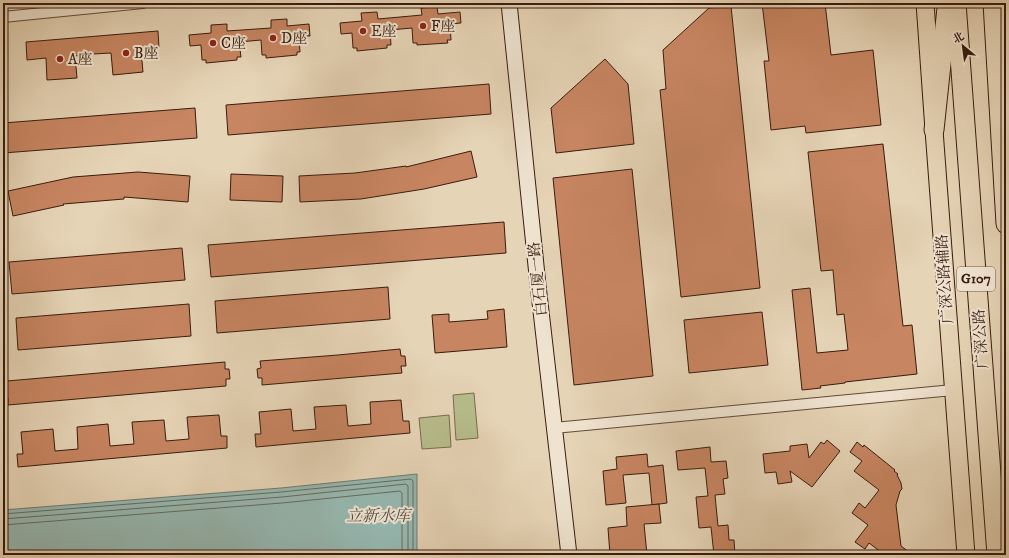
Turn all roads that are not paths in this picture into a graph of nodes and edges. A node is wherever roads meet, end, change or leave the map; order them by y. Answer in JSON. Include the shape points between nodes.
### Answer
{"nodes":[{"id":1,"x":142,"y":3,"type":"edge"},
{"id":2,"x":509,"y":3,"type":"edge"},
{"id":3,"x":925,"y":3,"type":"edge"},
{"id":4,"x":948,"y":3,"type":"edge"},
{"id":5,"x":956,"y":3,"type":"edge"},
{"id":6,"x":994,"y":3,"type":"edge"},
{"id":7,"x":3,"y":18,"type":"edge"},
{"id":8,"x":934,"y":130,"type":"junction"},
{"id":9,"x":1006,"y":224,"type":"edge"},
{"id":10,"x":953,"y":390,"type":"junction"},
{"id":11,"x":554,"y":428,"type":"junction"},
{"id":12,"x":569,"y":555,"type":"edge"},
{"id":13,"x":966,"y":555,"type":"edge"},
{"id":14,"x":997,"y":555,"type":"edge"}],
"edges":[{"from":1,"to":7,"type":"street"},
{"from":2,"to":11,"type":"street","name":"白石厦一路"},
{"from":3,"to":8,"type":"main road","name":"广深公路辅路"},
{"from":4,"to":8,"type":"highway"},
{"from":5,"to":14,"type":"highway","name":"广深公路","number":"G107"},
{"from":6,"to":9,"type":"highway"},
{"from":8,"to":10,"type":"main road","name":"广深公路辅路"},
{"from":10,"to":11,"type":"street"},
{"from":10,"to":13,"type":"main road","name":"广深公路辅路"},
{"from":11,"to":12,"type":"street","name":"白石厦一路"}]}
